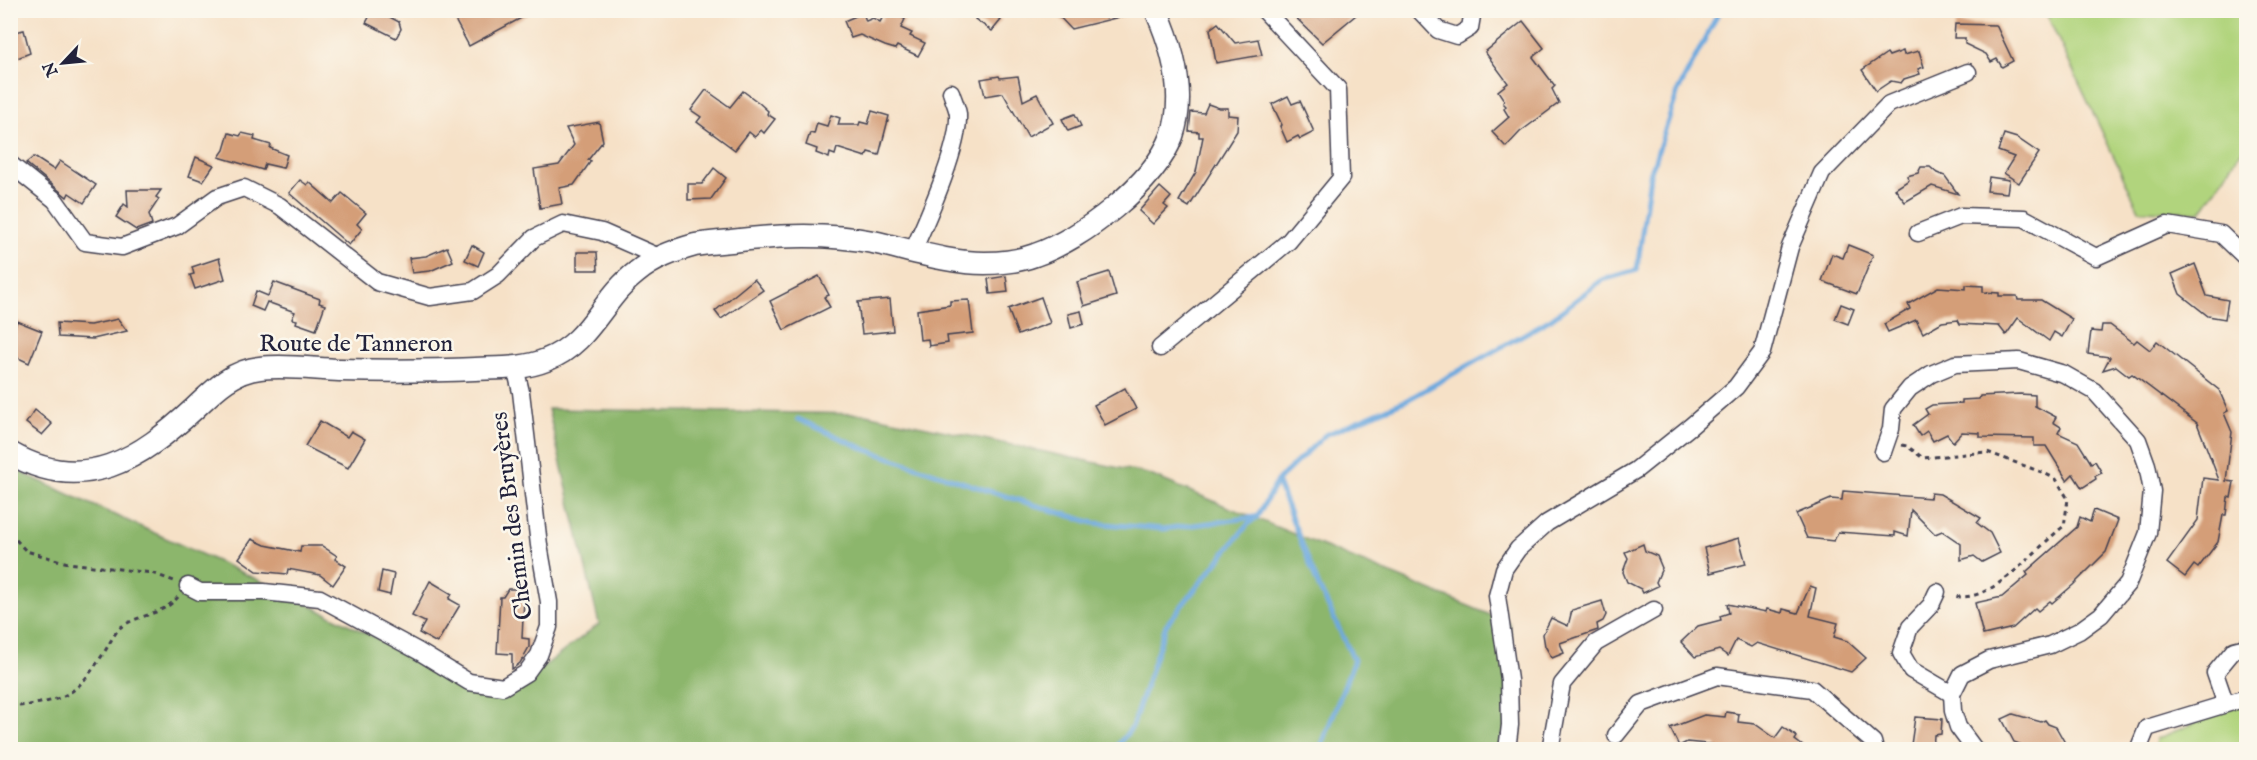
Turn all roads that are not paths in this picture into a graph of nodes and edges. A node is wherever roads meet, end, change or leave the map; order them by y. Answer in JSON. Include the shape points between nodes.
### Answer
{"nodes":[{"id":1,"x":1156,"y":10,"type":"edge"},
{"id":2,"x":1263,"y":10,"type":"edge"},
{"id":3,"x":1419,"y":10,"type":"edge"},
{"id":4,"x":1473,"y":10,"type":"edge"},
{"id":5,"x":1968,"y":72,"type":"dead end"},
{"id":6,"x":951,"y":92,"type":"dead end"},
{"id":7,"x":10,"y":164,"type":"edge"},
{"id":8,"x":1917,"y":233,"type":"dead end"},
{"id":9,"x":913,"y":251,"type":"junction"},
{"id":10,"x":659,"y":257,"type":"junction"},
{"id":11,"x":2247,"y":258,"type":"edge"},
{"id":12,"x":1160,"y":348,"type":"dead end"},
{"id":13,"x":515,"y":367,"type":"junction"},
{"id":14,"x":1884,"y":448,"type":"road end"},
{"id":15,"x":10,"y":453,"type":"edge"},
{"id":16,"x":188,"y":586,"type":"road end"},
{"id":17,"x":1937,"y":592,"type":"road end"},
{"id":18,"x":1654,"y":610,"type":"dead end"},
{"id":19,"x":2247,"y":647,"type":"edge"},
{"id":20,"x":1952,"y":694,"type":"junction"},
{"id":21,"x":2247,"y":698,"type":"edge"},
{"id":22,"x":2225,"y":702,"type":"junction"},
{"id":23,"x":1616,"y":735,"type":"dead end"},
{"id":24,"x":1507,"y":750,"type":"edge"},
{"id":25,"x":1550,"y":750,"type":"edge"},
{"id":26,"x":1875,"y":750,"type":"edge"},
{"id":27,"x":1975,"y":750,"type":"edge"},
{"id":28,"x":2138,"y":750,"type":"edge"}],
"edges":[{"from":1,"to":9,"type":"street","name":"Route de Tanneron","via":[[1171,48],[1177,81],[1176,118],[1172,136],[1139,186],[1101,219],[1036,255],[985,263]]},
{"from":2,"to":12,"type":"street","via":[[1338,89],[1341,178],[1289,241]]},
{"from":3,"to":4,"type":"street","via":[[1438,30],[1457,36],[1470,28]]},
{"from":5,"to":24,"type":"street","via":[[1889,104],[1822,173],[1790,247],[1762,352],[1736,387],[1636,470],[1547,523],[1518,549],[1504,568],[1497,596],[1509,680]]},
{"from":6,"to":9,"type":"street","via":[[958,114],[956,137]]},
{"from":7,"to":10,"type":"street","via":[[55,200],[86,242],[122,247],[177,226],[217,197],[244,188],[280,206],[377,282],[430,297],[473,291],[498,275],[534,238],[563,224],[602,232]]},
{"from":8,"to":11,"type":"street","via":[[1961,216],[2024,218],[2096,258],[2167,225],[2221,234]]},
{"from":9,"to":10,"type":"street","name":"Route de Tanneron","via":[[821,235],[696,245]]},
{"from":10,"to":13,"type":"street","name":"Route de Tanneron","via":[[634,273],[574,346],[545,360]]},
{"from":13,"to":15,"type":"street","name":"Route de Tanneron","via":[[393,371],[259,368],[218,386],[151,445],[117,465],[82,472],[50,470]]},
{"from":13,"to":16,"type":"street","name":"Chemin des Bruyères","via":[[549,602],[549,627],[539,655],[526,673],[503,687],[469,682],[320,598],[264,592],[200,592]]},
{"from":14,"to":20,"type":"street","via":[[1893,409],[1910,388],[1931,374],[1955,364],[2019,361],[2064,374],[2094,391],[2138,441],[2147,465],[2152,491],[2148,533],[2127,583],[2101,615],[2079,632],[2050,645],[1989,660],[1962,674]]},
{"from":17,"to":20,"type":"street","via":[[1931,605],[1910,627],[1901,653],[1911,670]]},
{"from":18,"to":25,"type":"street","via":[[1596,643],[1562,684]]},
{"from":19,"to":22,"type":"street","via":[[2234,650],[2215,673]]},
{"from":20,"to":27,"type":"street","via":[[1958,727]]},
{"from":21,"to":22,"type":"street"},
{"from":22,"to":28,"type":"street","via":[[2147,728]]},
{"from":23,"to":26,"type":"street","via":[[1641,704],[1717,676],[1812,689],[1873,742]]}]}
